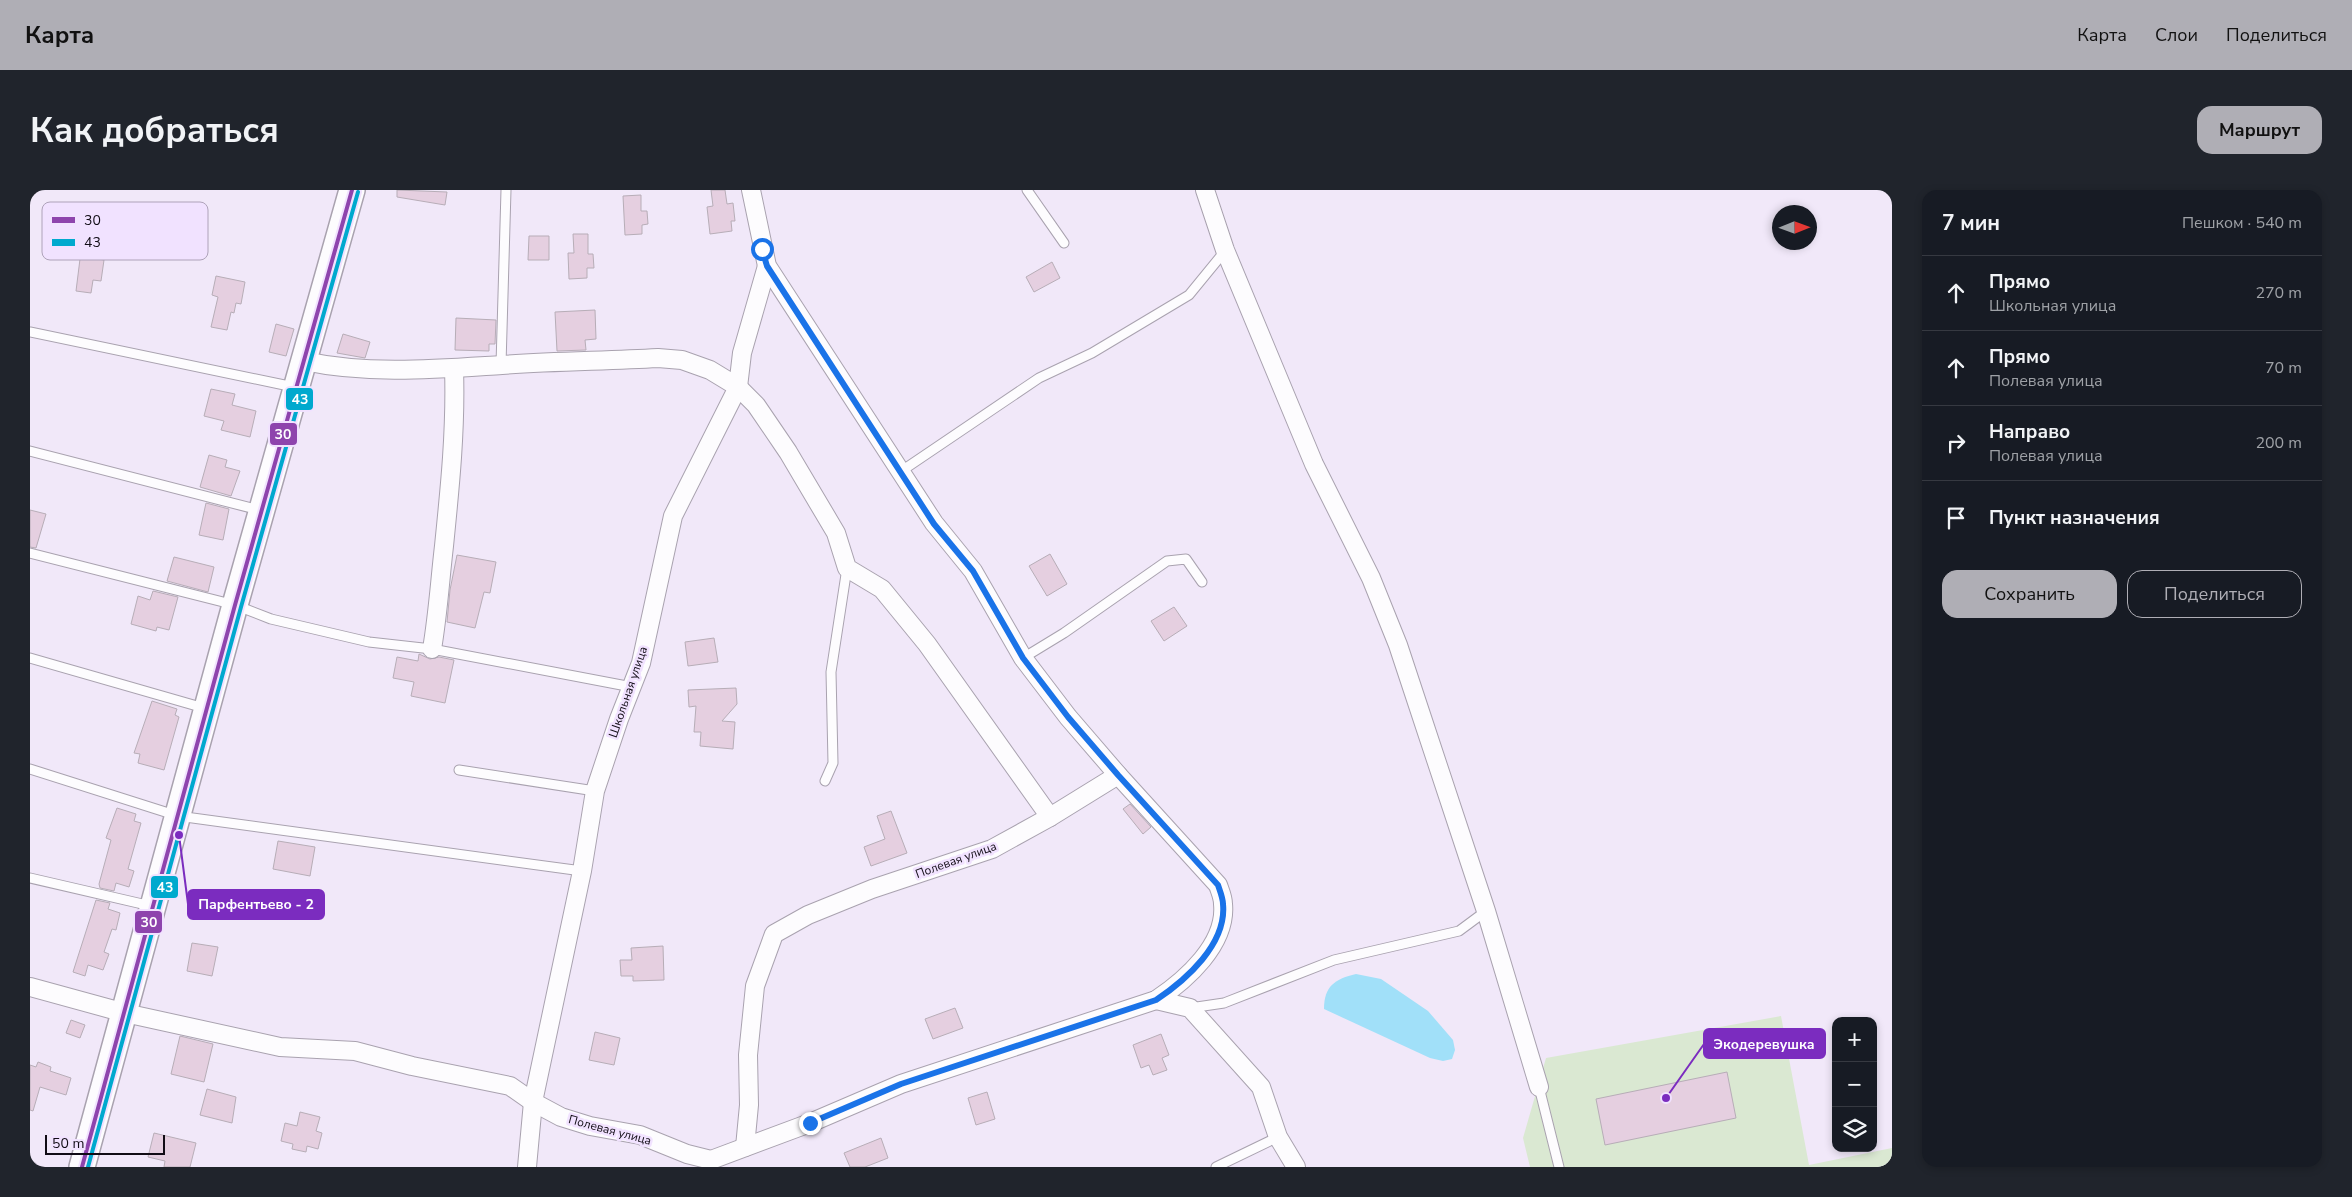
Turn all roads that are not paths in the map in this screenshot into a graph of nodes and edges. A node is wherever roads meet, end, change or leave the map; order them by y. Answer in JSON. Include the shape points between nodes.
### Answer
{"nodes":[{"id":1,"x":352,"y":190,"type":"edge"},
{"id":2,"x":506,"y":190,"type":"edge"},
{"id":3,"x":751,"y":190,"type":"edge"},
{"id":4,"x":1027,"y":190,"type":"edge"},
{"id":5,"x":1205,"y":190,"type":"edge"},
{"id":6,"x":1064,"y":243,"type":"dead end"},
{"id":7,"x":1225,"y":250,"type":"junction"},
{"id":8,"x":767,"y":266,"type":"junction"},
{"id":9,"x":30,"y":332,"type":"edge"},
{"id":10,"x":304,"y":362,"type":"junction"},
{"id":11,"x":501,"y":365,"type":"junction"},
{"id":12,"x":454,"y":369,"type":"junction"},
{"id":13,"x":738,"y":386,"type":"junction"},
{"id":14,"x":296,"y":387,"type":"junction"},
{"id":15,"x":30,"y":451,"type":"edge"},
{"id":16,"x":900,"y":472,"type":"junction"},
{"id":17,"x":262,"y":510,"type":"junction"},
{"id":18,"x":30,"y":554,"type":"edge"},
{"id":19,"x":847,"y":568,"type":"junction"},
{"id":20,"x":1202,"y":582,"type":"dead end"},
{"id":21,"x":235,"y":605,"type":"junction"},
{"id":22,"x":432,"y":649,"type":"junction"},
{"id":23,"x":30,"y":658,"type":"edge"},
{"id":24,"x":1023,"y":658,"type":"junction"},
{"id":25,"x":632,"y":687,"type":"junction"},
{"id":26,"x":207,"y":708,"type":"junction"},
{"id":27,"x":30,"y":769,"type":"edge"},
{"id":28,"x":459,"y":770,"type":"dead end"},
{"id":29,"x":1118,"y":775,"type":"junction"},
{"id":30,"x":825,"y":782,"type":"dead end"},
{"id":31,"x":595,"y":791,"type":"junction"},
{"id":32,"x":178,"y":816,"type":"junction"},
{"id":33,"x":1050,"y":817,"type":"junction"},
{"id":34,"x":582,"y":871,"type":"junction"},
{"id":35,"x":30,"y":878,"type":"edge"},
{"id":36,"x":154,"y":907,"type":"junction"},
{"id":37,"x":1486,"y":911,"type":"junction"},
{"id":38,"x":30,"y":988,"type":"edge"},
{"id":39,"x":1156,"y":1000,"type":"junction"},
{"id":40,"x":1190,"y":1008,"type":"junction"},
{"id":41,"x":125,"y":1012,"type":"junction"},
{"id":42,"x":1539,"y":1086,"type":"joint"},
{"id":43,"x":533,"y":1102,"type":"junction"},
{"id":44,"x":1278,"y":1137,"type":"junction"},
{"id":45,"x":746,"y":1147,"type":"junction"},
{"id":46,"x":704,"y":1164,"type":"edge"},
{"id":47,"x":82,"y":1167,"type":"edge"},
{"id":48,"x":527,"y":1167,"type":"edge"},
{"id":49,"x":1216,"y":1167,"type":"edge"},
{"id":50,"x":1296,"y":1167,"type":"edge"},
{"id":51,"x":1559,"y":1167,"type":"edge"}],
"edges":[{"from":1,"to":10,"type":"street"},
{"from":2,"to":11,"type":"lane"},
{"from":3,"to":8,"type":"street","name":"Школьная улица"},
{"from":4,"to":6,"type":"lane"},
{"from":5,"to":7,"type":"street"},
{"from":7,"to":16,"type":"lane","via":[[1189,295],[1092,353],[1039,378]]},
{"from":7,"to":37,"type":"street","via":[[1314,464],[1371,578],[1398,645]]},
{"from":8,"to":13,"type":"street","name":"Школьная улица","via":[[742,354]]},
{"from":8,"to":16,"type":"street","name":"Школьная улица"},
{"from":9,"to":14,"type":"lane"},
{"from":10,"to":12,"type":"street","via":[[332,367]]},
{"from":10,"to":14,"type":"street"},
{"from":11,"to":12,"type":"street"},
{"from":11,"to":13,"type":"street","via":[[658,358],[682,360],[710,370]]},
{"from":12,"to":22,"type":"street","via":[[450,481]]},
{"from":13,"to":19,"type":"street","via":[[756,405],[788,452],[836,533]]},
{"from":13,"to":25,"type":"street","name":"Школьная улица","via":[[673,516],[641,662]]},
{"from":14,"to":17,"type":"street"},
{"from":15,"to":17,"type":"lane"},
{"from":16,"to":24,"type":"street","name":"Школьная улица","via":[[934,524],[973,571]]},
{"from":17,"to":21,"type":"street"},
{"from":18,"to":21,"type":"lane"},
{"from":19,"to":30,"type":"lane","via":[[831,672],[833,763]]},
{"from":19,"to":33,"type":"street","via":[[882,589],[927,644]]},
{"from":20,"to":24,"type":"lane","via":[[1186,559],[1167,561]]},
{"from":21,"to":22,"type":"lane","via":[[271,619],[369,642]]},
{"from":21,"to":26,"type":"street"},
{"from":22,"to":25,"type":"lane"},
{"from":23,"to":26,"type":"lane"},
{"from":24,"to":29,"type":"street","name":"Школьная улица"},
{"from":25,"to":31,"type":"street","name":"Школьная улица"},
{"from":26,"to":32,"type":"street"},
{"from":27,"to":32,"type":"lane"},
{"from":28,"to":31,"type":"lane"},
{"from":29,"to":33,"type":"street","name":"Полевая улица"},
{"from":29,"to":39,"type":"street","name":"Полевая улица","via":[[1218,885],[1224,905],[1219,929],[1205,957],[1178,985]]},
{"from":31,"to":34,"type":"street","name":"Школьная улица"},
{"from":32,"to":34,"type":"lane"},
{"from":32,"to":36,"type":"street"},
{"from":33,"to":45,"type":"street","name":"Полевая улица","via":[[992,849],[872,889],[808,915],[774,934],[755,986],[748,1055]]},
{"from":34,"to":43,"type":"street","name":"Школьная улица"},
{"from":35,"to":36,"type":"lane"},
{"from":36,"to":41,"type":"street"},
{"from":37,"to":40,"type":"lane","via":[[1459,930],[1334,960],[1224,1003]]},
{"from":37,"to":42,"type":"street"},
{"from":38,"to":41,"type":"street","name":"Полевая улица"},
{"from":39,"to":40,"type":"street"},
{"from":39,"to":45,"type":"street","name":"Полевая улица","via":[[901,1084]]},
{"from":40,"to":44,"type":"street","via":[[1261,1087]]},
{"from":41,"to":43,"type":"street","name":"Полевая улица","via":[[280,1047],[355,1051],[510,1086]]},
{"from":41,"to":47,"type":"street"},
{"from":42,"to":51,"type":"lane"},
{"from":43,"to":46,"type":"street","name":"Полевая улица","via":[[561,1117],[640,1136]]},
{"from":43,"to":48,"type":"street","name":"Школьная улица"},
{"from":44,"to":49,"type":"lane"},
{"from":44,"to":50,"type":"street"},
{"from":45,"to":46,"type":"street","name":"Полевая улица"}]}
